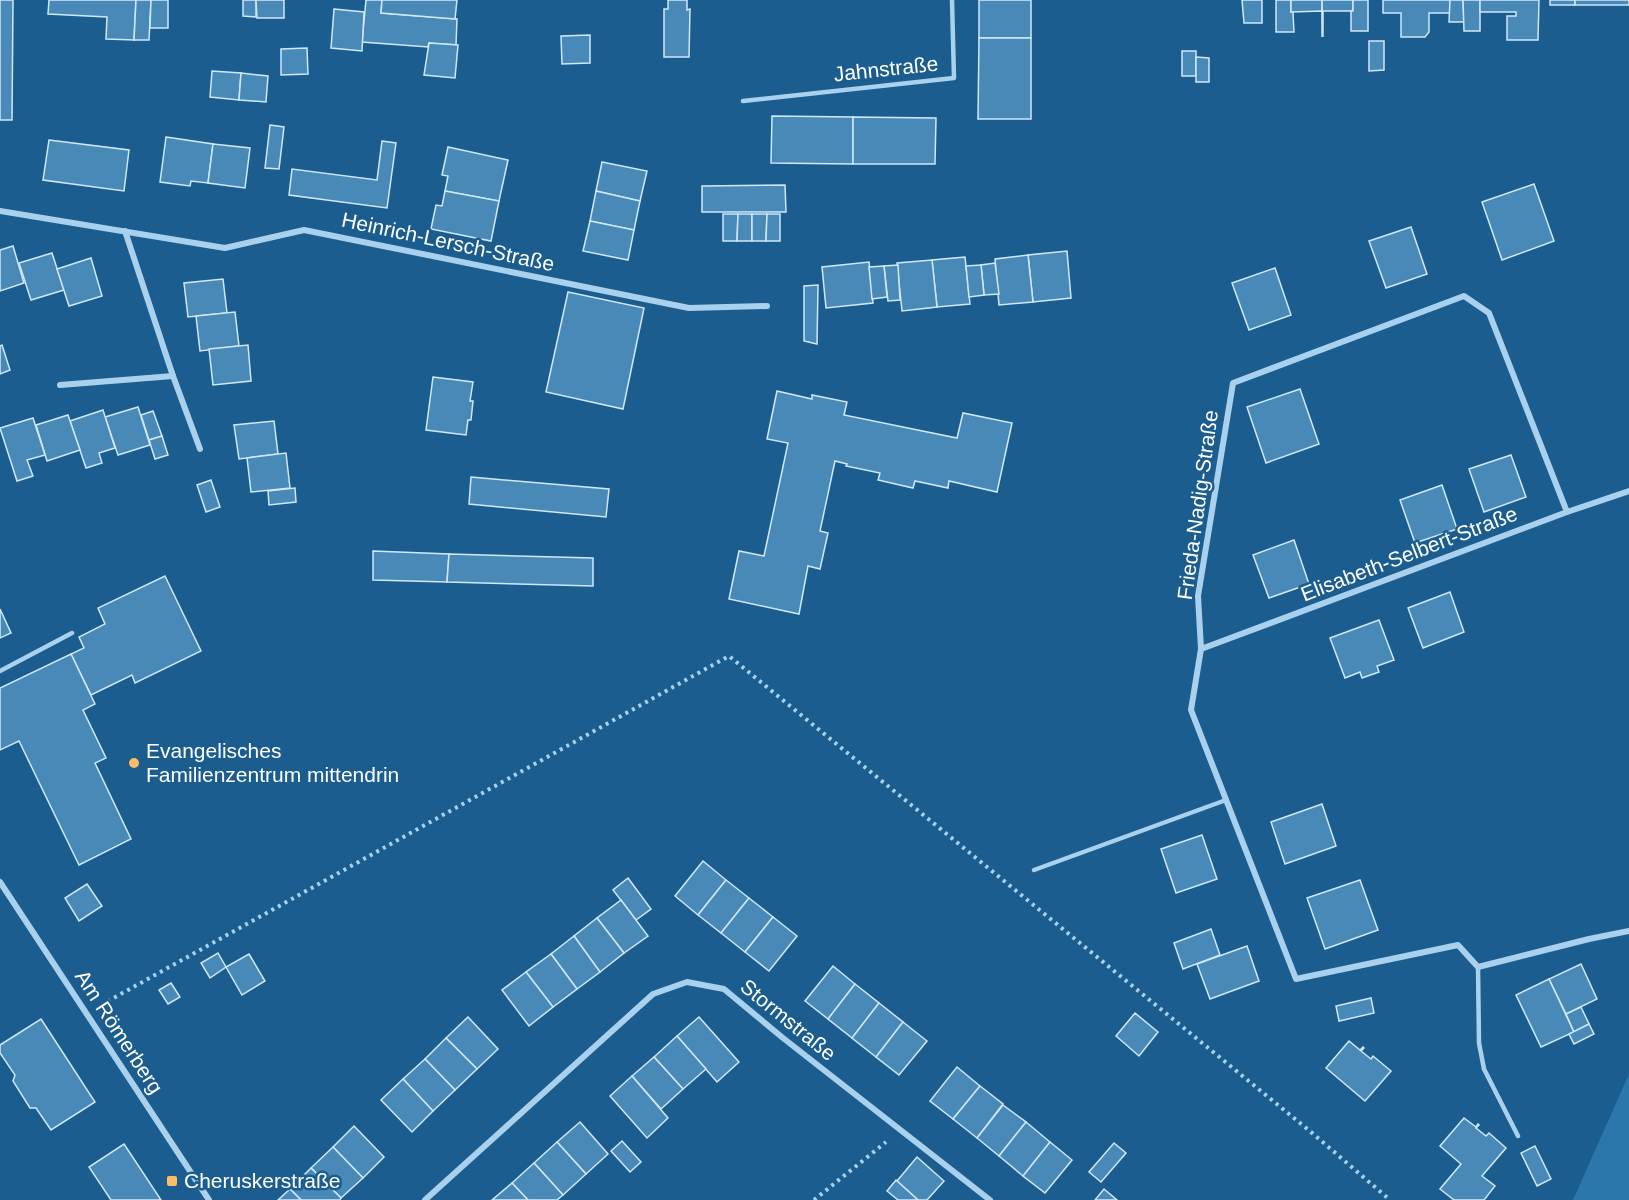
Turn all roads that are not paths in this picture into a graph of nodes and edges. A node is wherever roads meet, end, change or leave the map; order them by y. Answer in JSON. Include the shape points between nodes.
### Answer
{"nodes":[{"id":1,"x":952,"y":0,"type":"edge"},
{"id":2,"x":743,"y":101,"type":"dead end"},
{"id":3,"x":0,"y":210,"type":"edge"},
{"id":4,"x":125,"y":231,"type":"junction"},
{"id":5,"x":767,"y":306,"type":"dead end"},
{"id":6,"x":173,"y":376,"type":"junction"},
{"id":7,"x":60,"y":386,"type":"dead end"},
{"id":8,"x":200,"y":449,"type":"dead end"},
{"id":9,"x":1629,"y":491,"type":"edge"},
{"id":10,"x":1567,"y":512,"type":"junction"},
{"id":11,"x":72,"y":633,"type":"dead end"},
{"id":12,"x":1201,"y":649,"type":"junction"},
{"id":13,"x":0,"y":671,"type":"edge"},
{"id":14,"x":1226,"y":800,"type":"junction"},
{"id":15,"x":1034,"y":870,"type":"dead end"},
{"id":16,"x":0,"y":882,"type":"edge"},
{"id":17,"x":1629,"y":932,"type":"edge"},
{"id":18,"x":1478,"y":967,"type":"junction"},
{"id":19,"x":1518,"y":1136,"type":"dead end"},
{"id":20,"x":209,"y":1200,"type":"edge"},
{"id":21,"x":425,"y":1200,"type":"edge"},
{"id":22,"x":990,"y":1200,"type":"edge"}],
"edges":[{"from":1,"to":2,"type":"lane","name":"Jahnstraße","via":[[954,78]]},
{"from":3,"to":4,"type":"street","name":"Heinrich-Lersch-Straße"},
{"from":4,"to":5,"type":"street","name":"Heinrich-Lersch-Straße","via":[[225,248],[303,230],[688,308]]},
{"from":4,"to":6,"type":"street"},
{"from":6,"to":7,"type":"street"},
{"from":6,"to":8,"type":"street"},
{"from":9,"to":10,"type":"street","name":"Elisabeth-Selbert-Straße"},
{"from":10,"to":12,"type":"street","name":"Elisabeth-Selbert-Straße"},
{"from":10,"to":12,"type":"street","name":"Frieda-Nadig-Straße","via":[[1489,312],[1464,296],[1233,383],[1198,596]]},
{"from":11,"to":13,"type":"lane"},
{"from":12,"to":14,"type":"street","name":"Frieda-Nadig-Straße","via":[[1191,710]]},
{"from":14,"to":15,"type":"lane"},
{"from":14,"to":18,"type":"street","name":"Frieda-Nadig-Straße","via":[[1296,979],[1458,945]]},
{"from":16,"to":20,"type":"street","name":"Am Römerberg"},
{"from":17,"to":18,"type":"street"},
{"from":18,"to":19,"type":"lane","via":[[1479,1043],[1484,1069]]},
{"from":21,"to":22,"type":"street","name":"Stormstraße","via":[[653,994],[687,982],[723,989]]}]}
